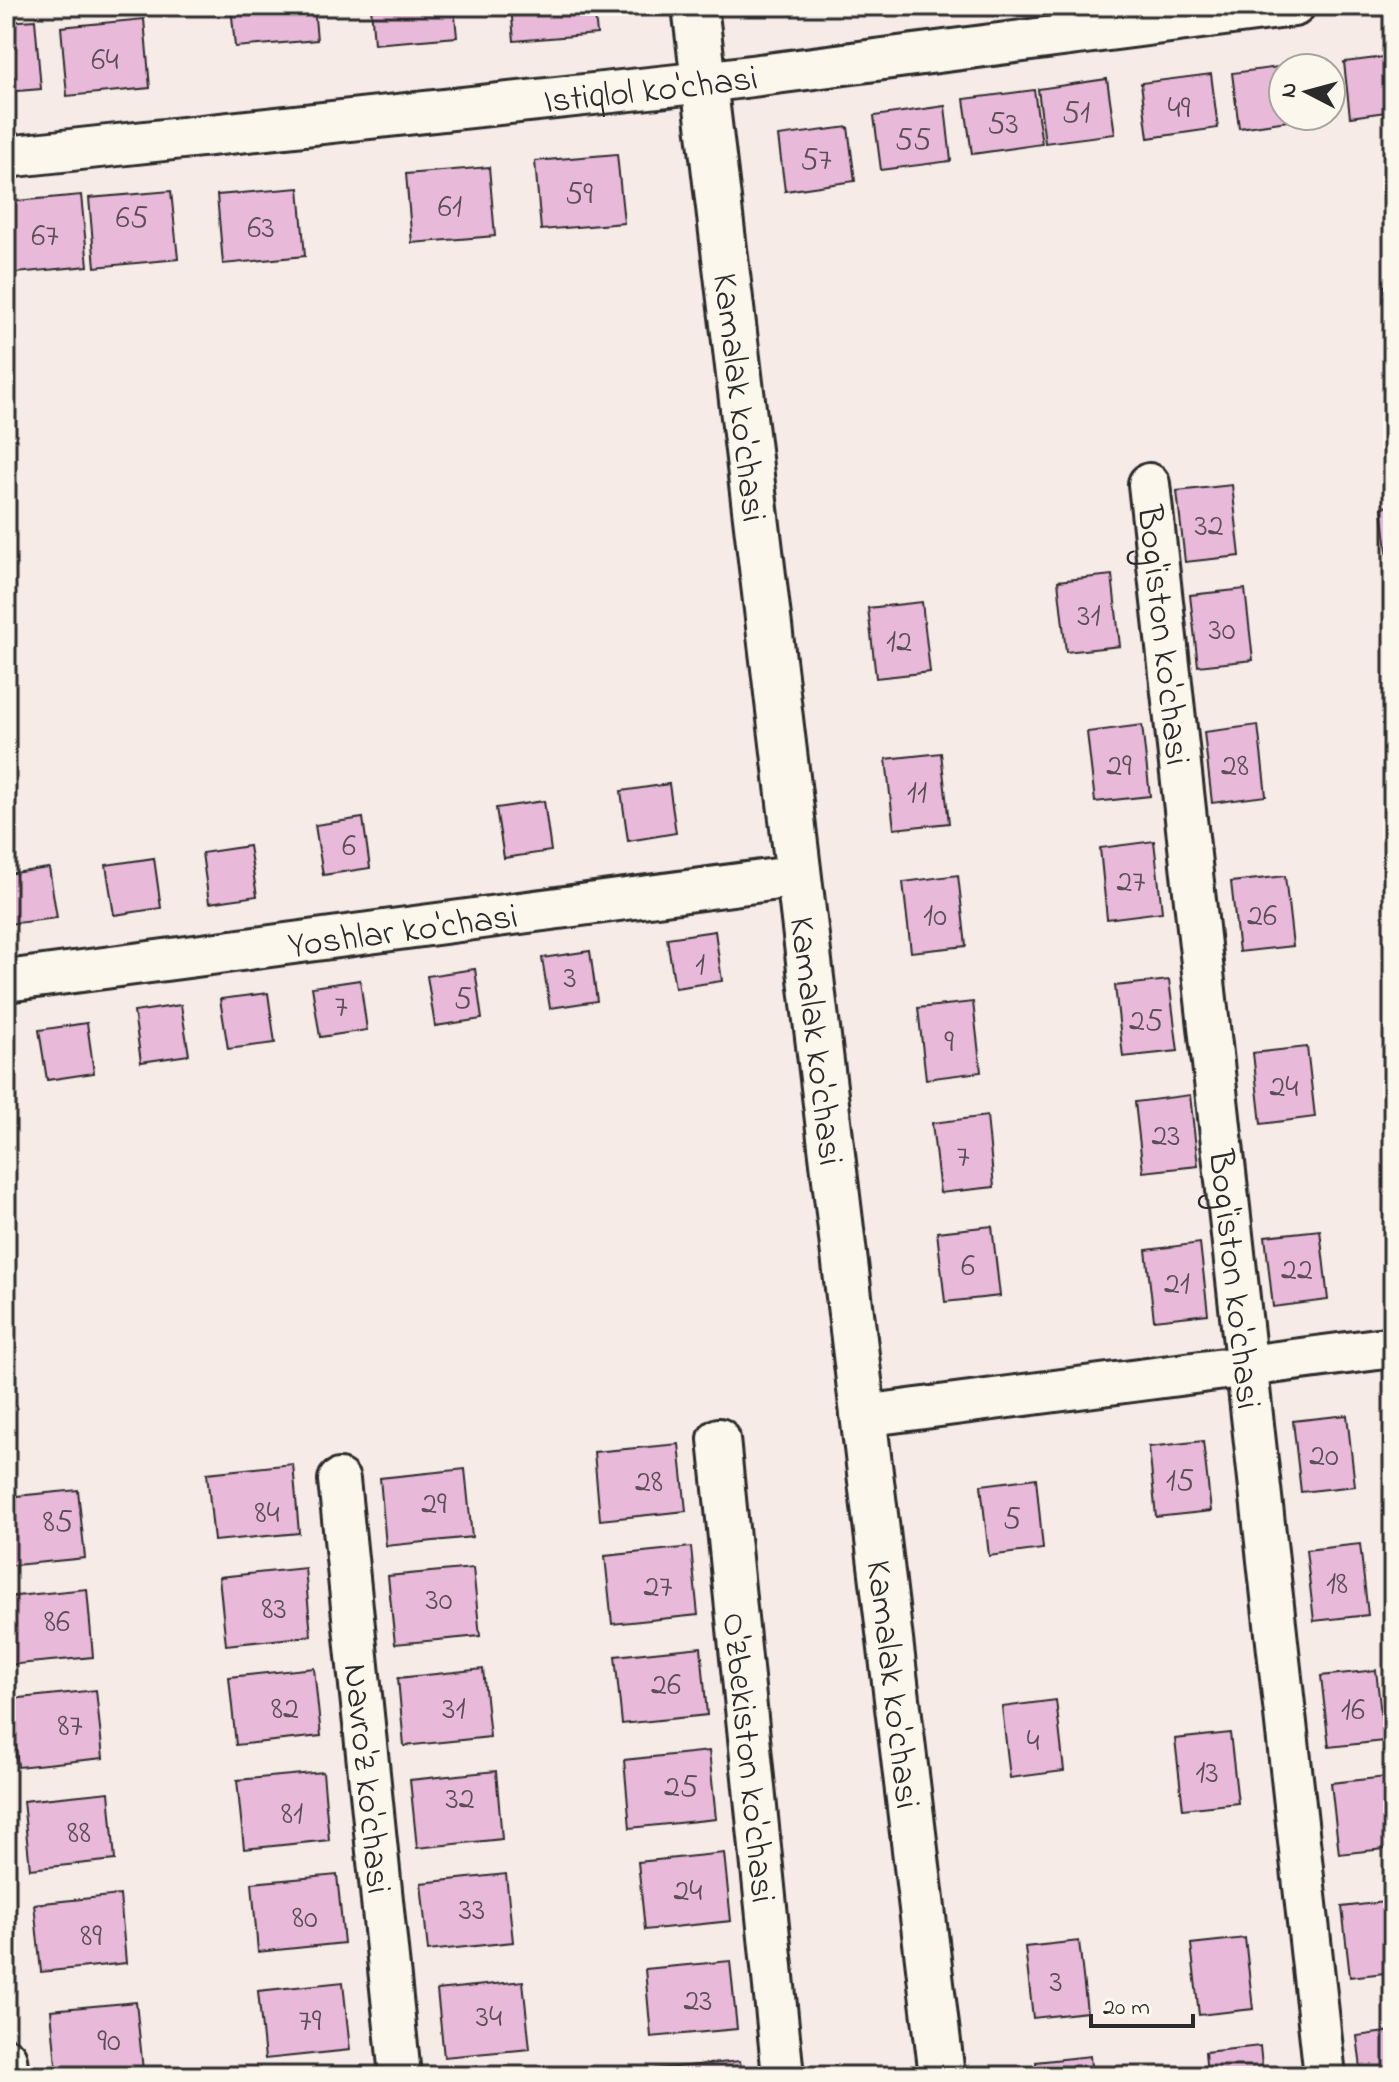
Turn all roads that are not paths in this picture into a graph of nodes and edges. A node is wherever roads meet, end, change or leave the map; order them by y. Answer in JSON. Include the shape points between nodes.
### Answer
{"nodes":[{"id":1,"x":695,"y":6,"type":"edge"},
{"id":2,"x":1294,"y":6,"type":"edge"},
{"id":3,"x":705,"y":82,"type":"junction"},
{"id":4,"x":6,"y":157,"type":"edge"},
{"id":5,"x":1149,"y":484,"type":"dead end"},
{"id":6,"x":800,"y":876,"type":"junction"},
{"id":7,"x":6,"y":981,"type":"edge"},
{"id":8,"x":1393,"y":1347,"type":"edge"},
{"id":9,"x":1247,"y":1366,"type":"junction"},
{"id":10,"x":863,"y":1416,"type":"junction"},
{"id":11,"x":719,"y":1439,"type":"dead end"},
{"id":12,"x":339,"y":1480,"type":"dead end"},
{"id":13,"x":6,"y":2059,"type":"edge"},
{"id":14,"x":8,"y":2076,"type":"edge"},
{"id":15,"x":400,"y":2076,"type":"edge"},
{"id":16,"x":783,"y":2076,"type":"edge"},
{"id":17,"x":942,"y":2076,"type":"edge"},
{"id":18,"x":1325,"y":2076,"type":"edge"}],
"edges":[{"from":1,"to":3,"type":"main road","name":"Kamalak ko'chasi"},
{"from":2,"to":3,"type":"street","name":"Istiqlol ko'chasi"},
{"from":3,"to":4,"type":"street","name":"Istiqlol ko'chasi"},
{"from":3,"to":6,"type":"main road","name":"Kamalak ko'chasi"},
{"from":5,"to":9,"type":"street","name":"Bog'iston ko'chasi"},
{"from":6,"to":7,"type":"street","name":"Yoshlar ko'chasi"},
{"from":6,"to":10,"type":"main road","name":"Kamalak ko'chasi"},
{"from":8,"to":9,"type":"street"},
{"from":9,"to":10,"type":"street"},
{"from":9,"to":18,"type":"street","name":"Bog'iston ko'chasi"},
{"from":10,"to":17,"type":"main road","name":"Kamalak ko'chasi"},
{"from":11,"to":16,"type":"street","name":"O'zbekiston ko'chasi"},
{"from":12,"to":15,"type":"street","name":"Navro'z ko'chasi"},
{"from":13,"to":14,"type":"street"}]}
